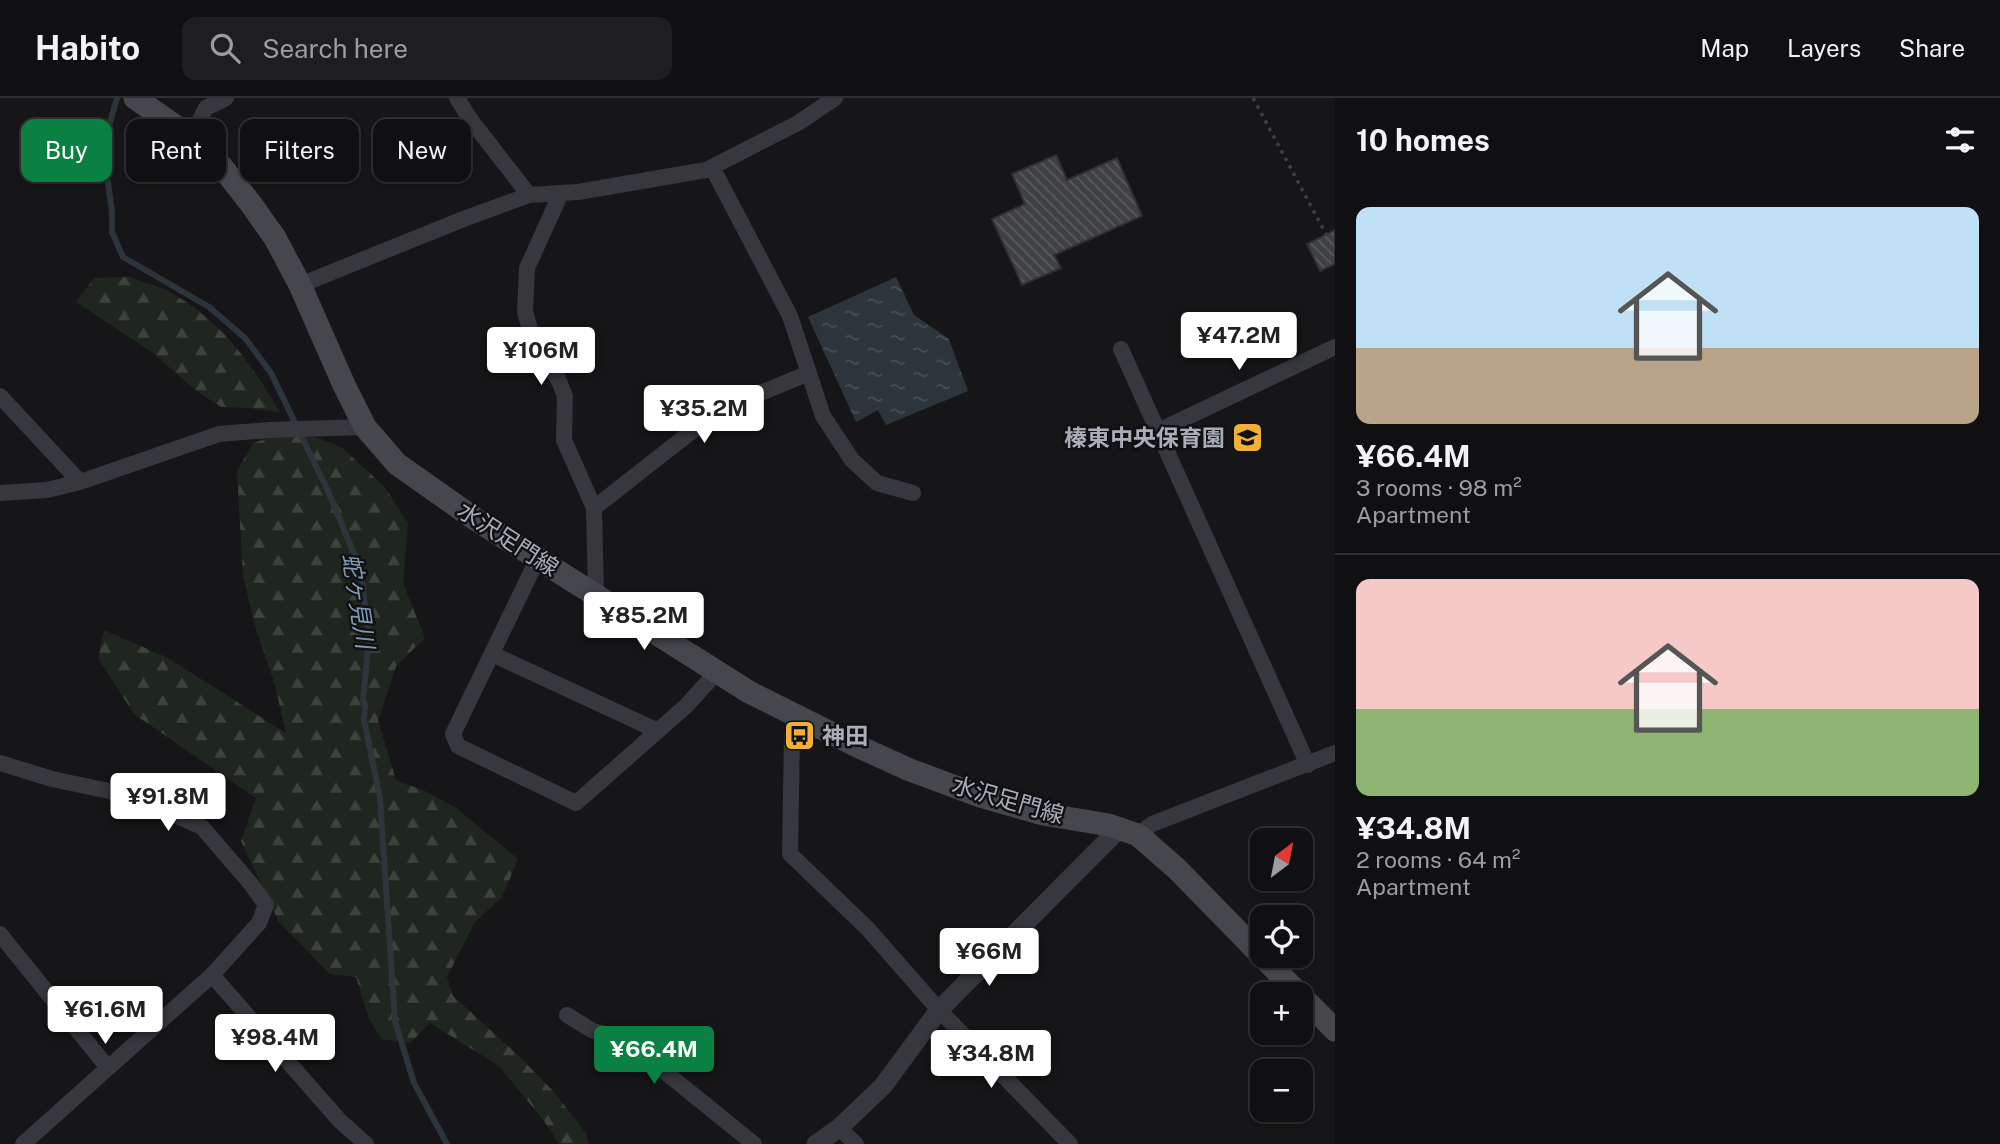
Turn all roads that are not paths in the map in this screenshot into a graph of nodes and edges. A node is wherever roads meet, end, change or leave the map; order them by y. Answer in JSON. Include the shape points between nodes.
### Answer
{"nodes":[{"id":1,"x":226,"y":98,"type":"edge"},
{"id":2,"x":457,"y":98,"type":"edge"},
{"id":3,"x":826,"y":100,"type":"edge"},
{"id":4,"x":204,"y":103,"type":"edge"},
{"id":5,"x":144,"y":104,"type":"edge"},
{"id":6,"x":165,"y":119,"type":"edge"},
{"id":7,"x":712,"y":167,"type":"junction"},
{"id":8,"x":226,"y":172,"type":"edge"},
{"id":9,"x":561,"y":193,"type":"junction"},
{"id":10,"x":529,"y":195,"type":"junction"},
{"id":11,"x":300,"y":285,"type":"junction"},
{"id":12,"x":1335,"y":347,"type":"edge"},
{"id":13,"x":1121,"y":349,"type":"dead end"},
{"id":14,"x":809,"y":373,"type":"junction"},
{"id":15,"x":0,"y":396,"type":"edge"},
{"id":16,"x":365,"y":427,"type":"junction"},
{"id":17,"x":1158,"y":431,"type":"junction"},
{"id":18,"x":80,"y":482,"type":"junction"},
{"id":19,"x":0,"y":493,"type":"edge"},
{"id":20,"x":913,"y":493,"type":"dead end"},
{"id":21,"x":594,"y":508,"type":"junction"},
{"id":22,"x":538,"y":558,"type":"junction"},
{"id":23,"x":596,"y":596,"type":"junction"},
{"id":24,"x":492,"y":654,"type":"junction"},
{"id":25,"x":717,"y":672,"type":"junction"},
{"id":26,"x":658,"y":731,"type":"junction"},
{"id":27,"x":792,"y":735,"type":"dead end"},
{"id":28,"x":1333,"y":759,"type":"edge"},
{"id":29,"x":0,"y":763,"type":"edge"},
{"id":30,"x":1308,"y":765,"type":"junction"},
{"id":31,"x":1129,"y":832,"type":"junction"},
{"id":32,"x":0,"y":934,"type":"edge"},
{"id":33,"x":212,"y":975,"type":"junction"},
{"id":34,"x":1287,"y":982,"type":"edge"},
{"id":35,"x":1313,"y":1008,"type":"edge"},
{"id":36,"x":939,"y":1010,"type":"junction"},
{"id":37,"x":567,"y":1015,"type":"dead end"},
{"id":38,"x":1335,"y":1030,"type":"edge"},
{"id":39,"x":108,"y":1068,"type":"junction"},
{"id":40,"x":839,"y":1128,"type":"junction"},
{"id":41,"x":23,"y":1144,"type":"edge"},
{"id":42,"x":366,"y":1144,"type":"edge"},
{"id":43,"x":754,"y":1144,"type":"edge"},
{"id":44,"x":816,"y":1144,"type":"edge"},
{"id":45,"x":856,"y":1144,"type":"edge"},
{"id":46,"x":1070,"y":1144,"type":"edge"}],
"edges":[{"from":1,"to":4,"type":"street"},
{"from":2,"to":10,"type":"street"},
{"from":3,"to":7,"type":"street","via":[[798,123]]},
{"from":5,"to":6,"type":"main road","name":"水沢足門線"},
{"from":7,"to":9,"type":"street"},
{"from":7,"to":14,"type":"street","via":[[790,316]]},
{"from":8,"to":11,"type":"main road","name":"水沢足門線","via":[[275,238]]},
{"from":9,"to":10,"type":"street"},
{"from":9,"to":21,"type":"street","via":[[527,268],[525,312],[532,336],[565,396],[564,440]]},
{"from":10,"to":11,"type":"street"},
{"from":11,"to":16,"type":"main road","name":"水沢足門線"},
{"from":12,"to":17,"type":"street"},
{"from":13,"to":17,"type":"street"},
{"from":14,"to":20,"type":"street","via":[[823,416],[852,460],[877,482]]},
{"from":14,"to":21,"type":"street","via":[[719,410]]},
{"from":15,"to":18,"type":"street"},
{"from":16,"to":18,"type":"street","via":[[219,434]]},
{"from":16,"to":22,"type":"main road","name":"水沢足門線","via":[[397,464]]},
{"from":17,"to":30,"type":"street"},
{"from":18,"to":19,"type":"street"},
{"from":21,"to":23,"type":"street"},
{"from":22,"to":23,"type":"main road","name":"水沢足門線"},
{"from":22,"to":24,"type":"street"},
{"from":23,"to":25,"type":"main road","name":"水沢足門線"},
{"from":24,"to":26,"type":"street"},
{"from":24,"to":26,"type":"street","via":[[453,734],[458,746],[576,803]]},
{"from":25,"to":26,"type":"street"},
{"from":25,"to":31,"type":"main road","name":"水沢足門線","via":[[910,770],[1042,814]]},
{"from":27,"to":36,"type":"street","via":[[790,855],[868,929]]},
{"from":28,"to":30,"type":"street"},
{"from":29,"to":33,"type":"street","via":[[128,795],[202,827],[266,905],[259,923]]},
{"from":30,"to":31,"type":"street"},
{"from":31,"to":34,"type":"main road","via":[[1177,869]]},
{"from":31,"to":36,"type":"street"},
{"from":32,"to":39,"type":"street"},
{"from":33,"to":39,"type":"street"},
{"from":33,"to":42,"type":"street","via":[[340,1121]]},
{"from":35,"to":38,"type":"main road"},
{"from":36,"to":40,"type":"street","via":[[883,1086]]},
{"from":36,"to":46,"type":"street"},
{"from":37,"to":43,"type":"street","via":[[593,1031],[624,1038]]},
{"from":39,"to":41,"type":"street"},
{"from":40,"to":44,"type":"street"},
{"from":40,"to":45,"type":"street"}]}
